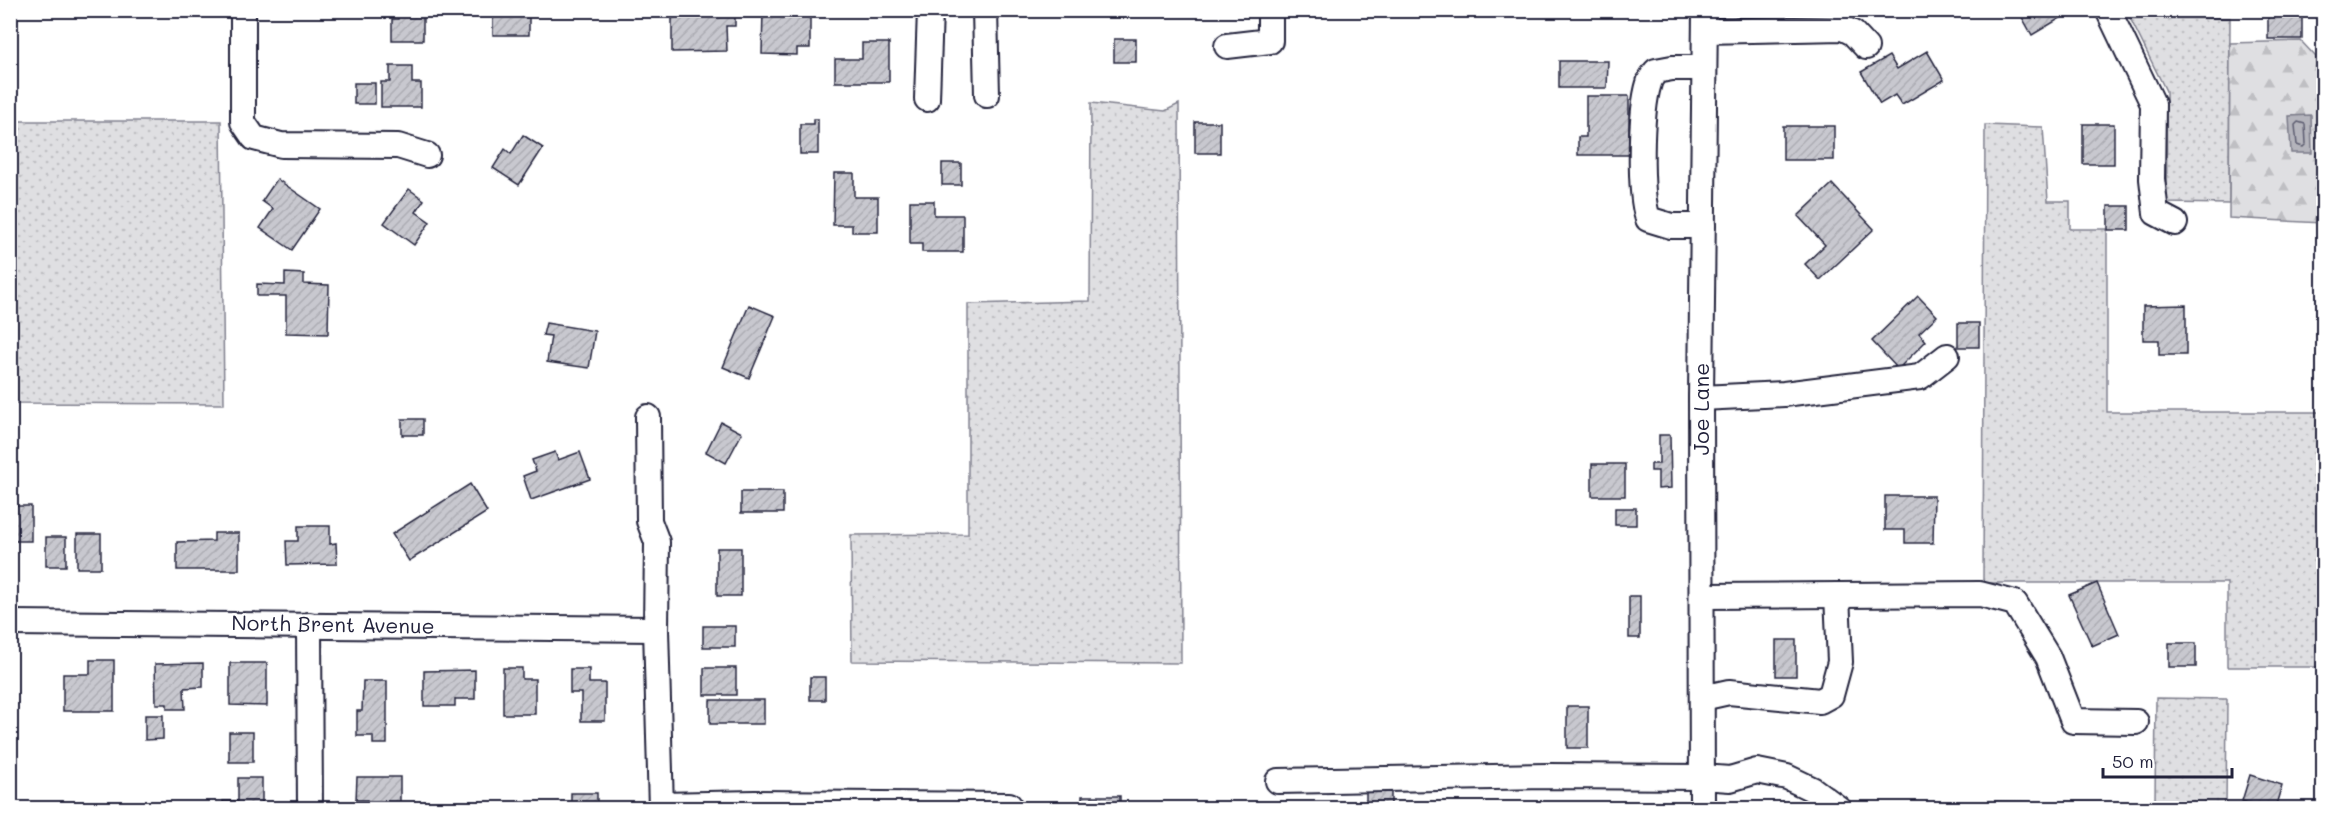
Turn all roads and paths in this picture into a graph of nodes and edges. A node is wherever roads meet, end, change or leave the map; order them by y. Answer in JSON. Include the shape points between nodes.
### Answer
{"nodes":[{"id":1,"x":243,"y":10,"type":"edge"},
{"id":2,"x":930,"y":10,"type":"edge"},
{"id":3,"x":985,"y":10,"type":"edge"},
{"id":4,"x":1270,"y":10,"type":"edge"},
{"id":5,"x":2108,"y":10,"type":"edge"},
{"id":6,"x":1705,"y":21,"type":"edge"},
{"id":7,"x":1227,"y":46,"type":"dead end"},
{"id":8,"x":1866,"y":47,"type":"dead end"},
{"id":9,"x":1704,"y":68,"type":"junction"},
{"id":10,"x":987,"y":95,"type":"dead end"},
{"id":11,"x":927,"y":99,"type":"dead end"},
{"id":12,"x":427,"y":155,"type":"dead end"},
{"id":13,"x":2175,"y":223,"type":"dead end"},
{"id":14,"x":1703,"y":226,"type":"junction"},
{"id":15,"x":1947,"y":356,"type":"dead end"},
{"id":16,"x":1701,"y":398,"type":"junction"},
{"id":17,"x":648,"y":417,"type":"dead end"},
{"id":18,"x":1837,"y":595,"type":"junction"},
{"id":19,"x":1702,"y":596,"type":"junction"},
{"id":20,"x":10,"y":623,"type":"edge"},
{"id":21,"x":309,"y":625,"type":"junction"},
{"id":22,"x":656,"y":629,"type":"junction"},
{"id":23,"x":1702,"y":698,"type":"junction"},
{"id":24,"x":2136,"y":722,"type":"dead end"},
{"id":25,"x":1702,"y":777,"type":"junction"},
{"id":26,"x":1278,"y":782,"type":"dead end"},
{"id":27,"x":1009,"y":805,"type":"dead end"},
{"id":28,"x":661,"y":807,"type":"edge"},
{"id":29,"x":310,"y":808,"type":"edge"},
{"id":30,"x":1702,"y":808,"type":"edge"},
{"id":31,"x":1838,"y":808,"type":"edge"}],
"edges":[{"from":1,"to":12,"type":"street","via":[[243,122],[254,138],[281,145],[398,146]]},
{"from":2,"to":11,"type":"street"},
{"from":3,"to":10,"type":"street"},
{"from":4,"to":7,"type":"street","via":[[1270,41]]},
{"from":5,"to":13,"type":"street","via":[[2154,104],[2152,179],[2156,213]]},
{"from":6,"to":8,"type":"street","via":[[1843,28]]},
{"from":6,"to":9,"type":"street","name":"Joe Lane"},
{"from":9,"to":14,"type":"street","name":"Joe Lane"},
{"from":9,"to":14,"type":"street","via":[[1656,71],[1649,82],[1642,173],[1647,219],[1671,226]]},
{"from":14,"to":16,"type":"street","name":"Joe Lane"},
{"from":15,"to":16,"type":"street","via":[[1920,377],[1784,394]]},
{"from":16,"to":19,"type":"street","name":"Joe Lane"},
{"from":17,"to":22,"type":"street","via":[[649,521],[657,542]]},
{"from":18,"to":19,"type":"street"},
{"from":18,"to":23,"type":"street","via":[[1840,662],[1830,695],[1820,701],[1729,692]]},
{"from":18,"to":24,"type":"street","via":[[1980,594],[2015,603],[2048,657],[2073,721]]},
{"from":19,"to":23,"type":"street","name":"Joe Lane"},
{"from":20,"to":21,"type":"street","name":"North Brent Avenue"},
{"from":21,"to":22,"type":"street","name":"North Brent Avenue"},
{"from":21,"to":29,"type":"street"},
{"from":22,"to":28,"type":"street"},
{"from":23,"to":25,"type":"street","name":"Joe Lane"},
{"from":25,"to":26,"type":"street"},
{"from":25,"to":30,"type":"street","name":"Joe Lane"},
{"from":25,"to":31,"type":"street","via":[[1730,779],[1756,771],[1787,777]]},
{"from":27,"to":28,"type":"street","via":[[755,803]]}]}
